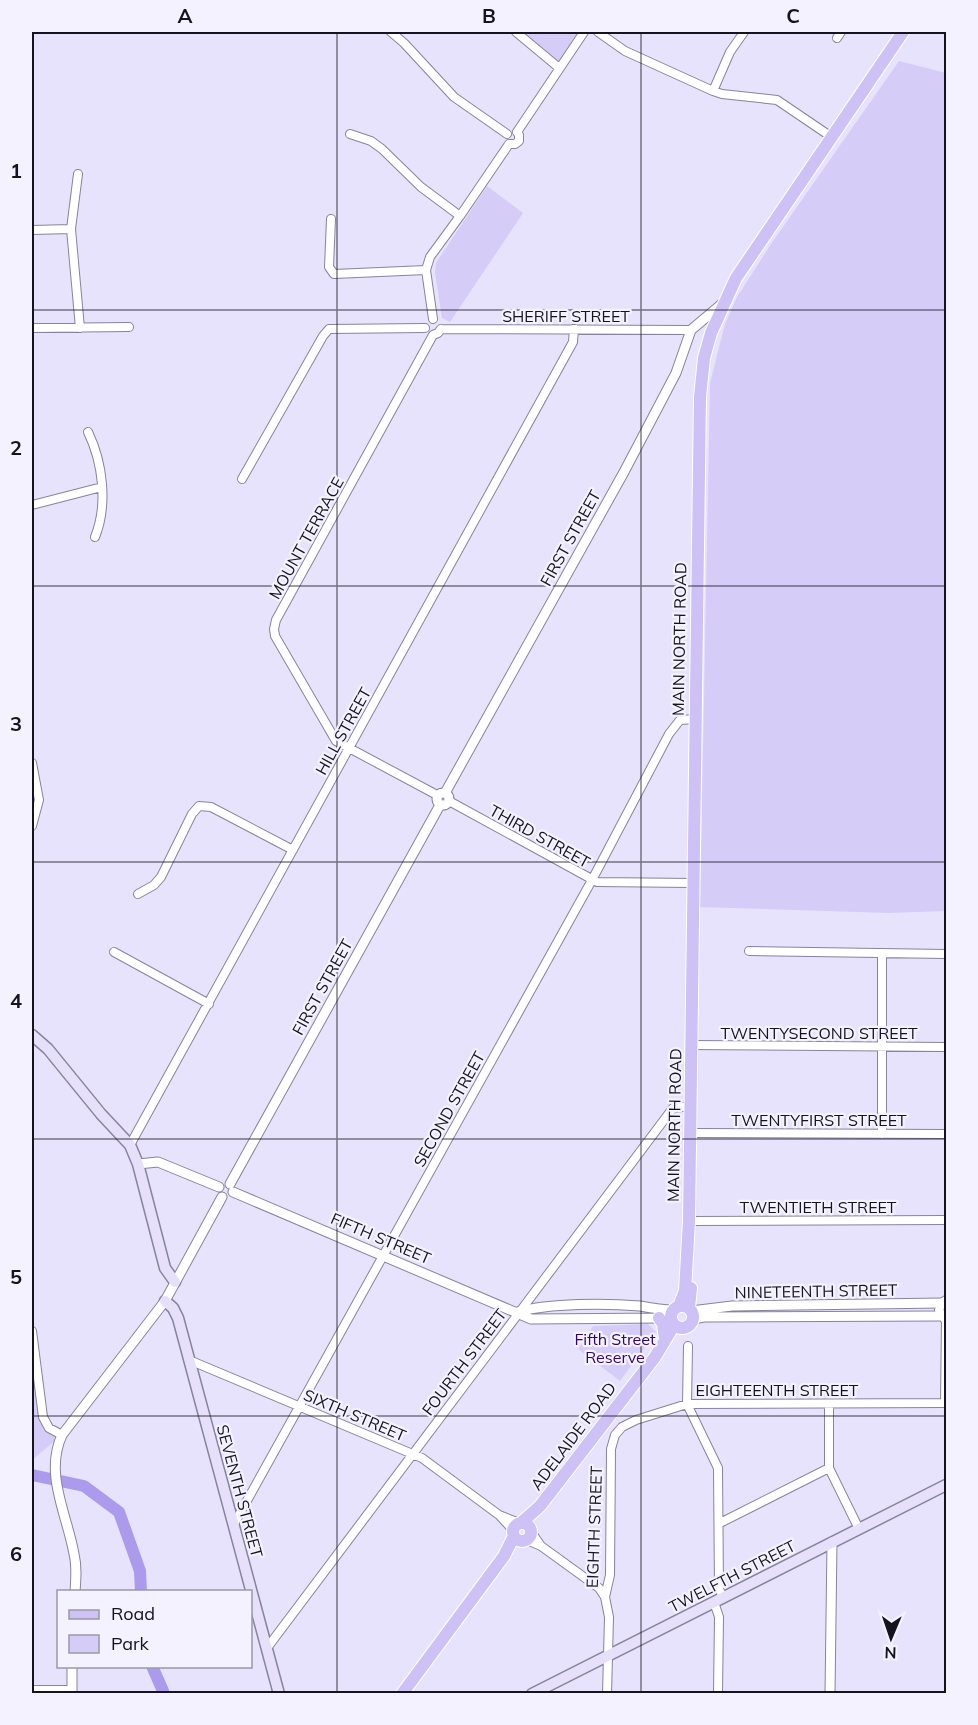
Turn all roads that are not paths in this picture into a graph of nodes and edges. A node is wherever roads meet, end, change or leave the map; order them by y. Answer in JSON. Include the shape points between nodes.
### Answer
{"nodes":[{"id":1,"x":392,"y":32,"type":"edge"},
{"id":2,"x":516,"y":32,"type":"edge"},
{"id":3,"x":584,"y":32,"type":"edge"},
{"id":4,"x":598,"y":32,"type":"edge"},
{"id":5,"x":744,"y":32,"type":"edge"},
{"id":6,"x":903,"y":32,"type":"edge"},
{"id":7,"x":912,"y":32,"type":"edge"},
{"id":8,"x":558,"y":68,"type":"junction"},
{"id":9,"x":713,"y":91,"type":"junction"},
{"id":10,"x":858,"y":102,"type":"junction"},
{"id":11,"x":517,"y":132,"type":"junction"},
{"id":12,"x":350,"y":134,"type":"dead end"},
{"id":13,"x":507,"y":134,"type":"junction"},
{"id":14,"x":833,"y":138,"type":"junction"},
{"id":15,"x":509,"y":144,"type":"junction"},
{"id":16,"x":78,"y":174,"type":"dead end"},
{"id":17,"x":460,"y":216,"type":"junction"},
{"id":18,"x":331,"y":219,"type":"dead end"},
{"id":19,"x":71,"y":229,"type":"junction"},
{"id":20,"x":32,"y":230,"type":"edge"},
{"id":21,"x":426,"y":270,"type":"junction"},
{"id":22,"x":723,"y":303,"type":"junction"},
{"id":23,"x":433,"y":320,"type":"junction"},
{"id":24,"x":129,"y":327,"type":"dead end"},
{"id":25,"x":32,"y":328,"type":"edge"},
{"id":26,"x":80,"y":328,"type":"junction"},
{"id":27,"x":425,"y":328,"type":"junction"},
{"id":28,"x":441,"y":329,"type":"junction"},
{"id":29,"x":574,"y":329,"type":"junction"},
{"id":30,"x":691,"y":330,"type":"junction"},
{"id":31,"x":433,"y":335,"type":"junction"},
{"id":32,"x":88,"y":432,"type":"dead end"},
{"id":33,"x":242,"y":479,"type":"dead end"},
{"id":34,"x":102,"y":487,"type":"junction"},
{"id":35,"x":32,"y":506,"type":"edge"},
{"id":36,"x":95,"y":537,"type":"dead end"},
{"id":37,"x":695,"y":719,"type":"junction"},
{"id":38,"x":349,"y":749,"type":"junction"},
{"id":39,"x":32,"y":763,"type":"edge"},
{"id":40,"x":443,"y":798,"type":"junction"},
{"id":41,"x":32,"y":826,"type":"edge"},
{"id":42,"x":293,"y":850,"type":"junction"},
{"id":43,"x":592,"y":880,"type":"junction"},
{"id":44,"x":693,"y":884,"type":"junction"},
{"id":45,"x":138,"y":894,"type":"dead end"},
{"id":46,"x":749,"y":951,"type":"dead end"},
{"id":47,"x":114,"y":952,"type":"dead end"},
{"id":48,"x":882,"y":953,"type":"junction"},
{"id":49,"x":946,"y":954,"type":"edge"},
{"id":50,"x":209,"y":1004,"type":"junction"},
{"id":51,"x":32,"y":1035,"type":"edge"},
{"id":52,"x":691,"y":1045,"type":"junction"},
{"id":53,"x":882,"y":1047,"type":"junction"},
{"id":54,"x":946,"y":1047,"type":"edge"},
{"id":55,"x":691,"y":1106,"type":"junction"},
{"id":56,"x":691,"y":1133,"type":"junction"},
{"id":57,"x":882,"y":1134,"type":"junction"},
{"id":58,"x":946,"y":1134,"type":"edge"},
{"id":59,"x":130,"y":1145,"type":"junction"},
{"id":60,"x":138,"y":1164,"type":"junction"},
{"id":61,"x":231,"y":1188,"type":"junction"},
{"id":62,"x":221,"y":1192,"type":"junction"},
{"id":63,"x":946,"y":1220,"type":"edge"},
{"id":64,"x":689,"y":1221,"type":"junction"},
{"id":65,"x":383,"y":1256,"type":"junction"},
{"id":66,"x":175,"y":1282,"type":"junction"},
{"id":67,"x":165,"y":1301,"type":"junction"},
{"id":68,"x":944,"y":1302,"type":"edge"},
{"id":69,"x":518,"y":1312,"type":"junction"},
{"id":70,"x":679,"y":1316,"type":"junction"},
{"id":71,"x":944,"y":1319,"type":"edge"},
{"id":72,"x":32,"y":1330,"type":"edge"},
{"id":73,"x":688,"y":1346,"type":"dead end"},
{"id":74,"x":655,"y":1357,"type":"junction"},
{"id":75,"x":189,"y":1360,"type":"junction"},
{"id":76,"x":946,"y":1403,"type":"edge"},
{"id":77,"x":687,"y":1404,"type":"junction"},
{"id":78,"x":829,"y":1404,"type":"junction"},
{"id":79,"x":299,"y":1407,"type":"junction"},
{"id":80,"x":62,"y":1435,"type":"junction"},
{"id":81,"x":615,"y":1435,"type":"joint"},
{"id":82,"x":413,"y":1454,"type":"junction"},
{"id":83,"x":829,"y":1468,"type":"junction"},
{"id":84,"x":946,"y":1485,"type":"edge"},
{"id":85,"x":720,"y":1523,"type":"junction"},
{"id":86,"x":234,"y":1524,"type":"junction"},
{"id":87,"x":859,"y":1529,"type":"junction"},
{"id":88,"x":522,"y":1532,"type":"junction"},
{"id":89,"x":832,"y":1542,"type":"junction"},
{"id":90,"x":75,"y":1590,"type":"edge"},
{"id":91,"x":252,"y":1590,"type":"edge"},
{"id":92,"x":252,"y":1592,"type":"edge"},
{"id":93,"x":605,"y":1597,"type":"junction"},
{"id":94,"x":719,"y":1599,"type":"junction"},
{"id":95,"x":267,"y":1648,"type":"junction"},
{"id":96,"x":609,"y":1655,"type":"junction"},
{"id":97,"x":72,"y":1668,"type":"edge"},
{"id":98,"x":32,"y":1690,"type":"edge"},
{"id":99,"x":72,"y":1692,"type":"edge"},
{"id":100,"x":279,"y":1694,"type":"edge"},
{"id":101,"x":402,"y":1694,"type":"edge"},
{"id":102,"x":532,"y":1694,"type":"edge"},
{"id":103,"x":607,"y":1694,"type":"edge"},
{"id":104,"x":718,"y":1694,"type":"edge"},
{"id":105,"x":830,"y":1694,"type":"edge"}],
"edges":[{"from":1,"to":13,"type":"street","via":[[454,97]]},
{"from":2,"to":8,"type":"street"},
{"from":3,"to":8,"type":"street"},
{"from":4,"to":9,"type":"street","via":[[625,51]]},
{"from":5,"to":9,"type":"street","via":[[730,52]]},
{"from":6,"to":10,"type":"main road","name":"MAIN NORTH ROAD"},
{"from":7,"to":10,"type":"main road","name":"MAIN NORTH ROAD"},
{"from":8,"to":11,"type":"street"},
{"from":9,"to":14,"type":"street","via":[[777,100]]},
{"from":10,"to":14,"type":"main road","name":"MAIN NORTH ROAD"},
{"from":11,"to":13,"type":"street"},
{"from":11,"to":15,"type":"street","via":[[519,141]]},
{"from":12,"to":17,"type":"street","via":[[382,149],[421,187]]},
{"from":13,"to":15,"type":"street"},
{"from":14,"to":22,"type":"main road","name":"MAIN NORTH ROAD"},
{"from":15,"to":17,"type":"street"},
{"from":16,"to":19,"type":"street"},
{"from":17,"to":21,"type":"street","via":[[430,257]]},
{"from":18,"to":21,"type":"street","via":[[329,267],[334,274]]},
{"from":19,"to":20,"type":"street"},
{"from":19,"to":26,"type":"street"},
{"from":21,"to":23,"type":"street"},
{"from":22,"to":30,"type":"street"},
{"from":22,"to":37,"type":"main road","name":"MAIN NORTH ROAD","via":[[707,345],[700,397]]},
{"from":23,"to":27,"type":"street"},
{"from":23,"to":28,"type":"street","via":[[439,322]]},
{"from":24,"to":26,"type":"street"},
{"from":25,"to":26,"type":"street"},
{"from":27,"to":31,"type":"street"},
{"from":27,"to":33,"type":"street","via":[[329,329]]},
{"from":28,"to":29,"type":"street","name":"SHERIFF STREET"},
{"from":28,"to":31,"type":"street"},
{"from":29,"to":30,"type":"street","name":"SHERIFF STREET"},
{"from":29,"to":38,"type":"street","name":"HILL STREET","via":[[573,342]]},
{"from":30,"to":40,"type":"street","name":"FIRST STREET","via":[[676,373],[624,472]]},
{"from":31,"to":38,"type":"street","name":"MOUNT TERRACE","via":[[274,629],[280,647],[336,741]]},
{"from":32,"to":34,"type":"street"},
{"from":34,"to":35,"type":"street"},
{"from":34,"to":36,"type":"street","via":[[100,523]]},
{"from":37,"to":43,"type":"street","name":"SECOND STREET","via":[[680,720],[675,725]]},
{"from":37,"to":44,"type":"main road","name":"MAIN NORTH ROAD"},
{"from":38,"to":40,"type":"street","name":"THIRD STREET"},
{"from":38,"to":42,"type":"street","name":"HILL STREET"},
{"from":39,"to":41,"type":"street","via":[[39,800]]},
{"from":40,"to":43,"type":"street","name":"THIRD STREET"},
{"from":40,"to":61,"type":"street","name":"FIRST STREET"},
{"from":42,"to":45,"type":"street","via":[[211,807],[199,806],[161,877]]},
{"from":42,"to":50,"type":"street","name":"HILL STREET"},
{"from":43,"to":44,"type":"street","name":"THIRD STREET"},
{"from":43,"to":65,"type":"street","name":"SECOND STREET"},
{"from":44,"to":52,"type":"main road","name":"MAIN NORTH ROAD"},
{"from":46,"to":48,"type":"street"},
{"from":47,"to":50,"type":"street"},
{"from":48,"to":49,"type":"street"},
{"from":48,"to":53,"type":"street"},
{"from":50,"to":59,"type":"street","name":"HILL STREET"},
{"from":51,"to":59,"type":"main road"},
{"from":52,"to":53,"type":"street","name":"TWENTYSECOND STREET"},
{"from":52,"to":55,"type":"main road","name":"MAIN NORTH ROAD"},
{"from":53,"to":54,"type":"street","name":"TWENTYSECOND STREET"},
{"from":53,"to":57,"type":"street"},
{"from":55,"to":56,"type":"main road","name":"MAIN NORTH ROAD"},
{"from":55,"to":69,"type":"street","name":"FOURTH STREET","via":[[673,1108]]},
{"from":56,"to":57,"type":"street","name":"TWENTYFIRST STREET"},
{"from":56,"to":64,"type":"main road","name":"MAIN NORTH ROAD"},
{"from":57,"to":58,"type":"street","name":"TWENTYFIRST STREET"},
{"from":59,"to":60,"type":"main road"},
{"from":60,"to":62,"type":"street","via":[[158,1162]]},
{"from":60,"to":66,"type":"main road","via":[[165,1268]]},
{"from":61,"to":62,"type":"street","via":[[225,1183]]},
{"from":61,"to":65,"type":"street","name":"FIFTH STREET"},
{"from":62,"to":66,"type":"street"},
{"from":63,"to":64,"type":"street","name":"TWENTIETH STREET"},
{"from":64,"to":70,"type":"main road","via":[[691,1256]]},
{"from":65,"to":69,"type":"street","name":"FIFTH STREET"},
{"from":65,"to":79,"type":"street","name":"SECOND STREET"},
{"from":66,"to":67,"type":"street"},
{"from":67,"to":75,"type":"main road","name":"SEVENTH STREET","via":[[178,1318]]},
{"from":67,"to":80,"type":"street"},
{"from":68,"to":70,"type":"street","name":"NINETEENTH STREET","via":[[732,1306]]},
{"from":68,"to":71,"type":"street","via":[[939,1310]]},
{"from":69,"to":70,"type":"street","name":"FIFTH STREET","via":[[531,1319]]},
{"from":69,"to":70,"type":"street","via":[[537,1307],[639,1306]]},
{"from":69,"to":82,"type":"street","name":"FOURTH STREET"},
{"from":70,"to":71,"type":"street","name":"NINETEENTH STREET"},
{"from":70,"to":74,"type":"main road","name":"ADELAIDE ROAD","via":[[665,1348]]},
{"from":70,"to":74,"type":"main road","name":"ADELAIDE ROAD","via":[[663,1324],[665,1340]]},
{"from":71,"to":76,"type":"street"},
{"from":72,"to":80,"type":"street","via":[[44,1417],[50,1428]]},
{"from":73,"to":77,"type":"street"},
{"from":74,"to":88,"type":"main road","name":"ADELAIDE ROAD"},
{"from":75,"to":79,"type":"street","name":"SIXTH STREET"},
{"from":75,"to":86,"type":"main road","name":"SEVENTH STREET"},
{"from":76,"to":78,"type":"street","name":"EIGHTEENTH STREET"},
{"from":77,"to":78,"type":"street","name":"EIGHTEENTH STREET"},
{"from":77,"to":81,"type":"street","name":"EIGHTEENTH STREET","via":[[636,1420]]},
{"from":77,"to":85,"type":"street","via":[[718,1468]]},
{"from":78,"to":83,"type":"street"},
{"from":79,"to":82,"type":"street","name":"SIXTH STREET"},
{"from":79,"to":86,"type":"street","name":"SECOND STREET"},
{"from":80,"to":90,"type":"street","via":[[55,1454],[56,1480],[75,1556]]},
{"from":81,"to":93,"type":"street","name":"EIGHTH STREET","via":[[610,1449],[610,1575]]},
{"from":82,"to":88,"type":"street","name":"SIXTH STREET"},
{"from":82,"to":95,"type":"street","name":"FOURTH STREET"},
{"from":83,"to":85,"type":"street"},
{"from":83,"to":87,"type":"street"},
{"from":84,"to":87,"type":"main road","name":"TWELFTH STREET"},
{"from":85,"to":94,"type":"street"},
{"from":86,"to":91,"type":"main road","name":"SEVENTH STREET"},
{"from":87,"to":89,"type":"main road","name":"TWELFTH STREET"},
{"from":88,"to":93,"type":"street"},
{"from":88,"to":101,"type":"main road","name":"ADELAIDE ROAD"},
{"from":89,"to":94,"type":"main road","name":"TWELFTH STREET"},
{"from":89,"to":105,"type":"street"},
{"from":92,"to":95,"type":"main road","name":"SEVENTH STREET"},
{"from":93,"to":96,"type":"street","name":"EIGHTH STREET"},
{"from":94,"to":96,"type":"main road","name":"TWELFTH STREET"},
{"from":94,"to":104,"type":"street"},
{"from":95,"to":100,"type":"main road","name":"SEVENTH STREET"},
{"from":96,"to":102,"type":"main road","name":"TWELFTH STREET"},
{"from":96,"to":103,"type":"street","name":"EIGHTH STREET"},
{"from":97,"to":99,"type":"street"},
{"from":98,"to":99,"type":"street"}]}
